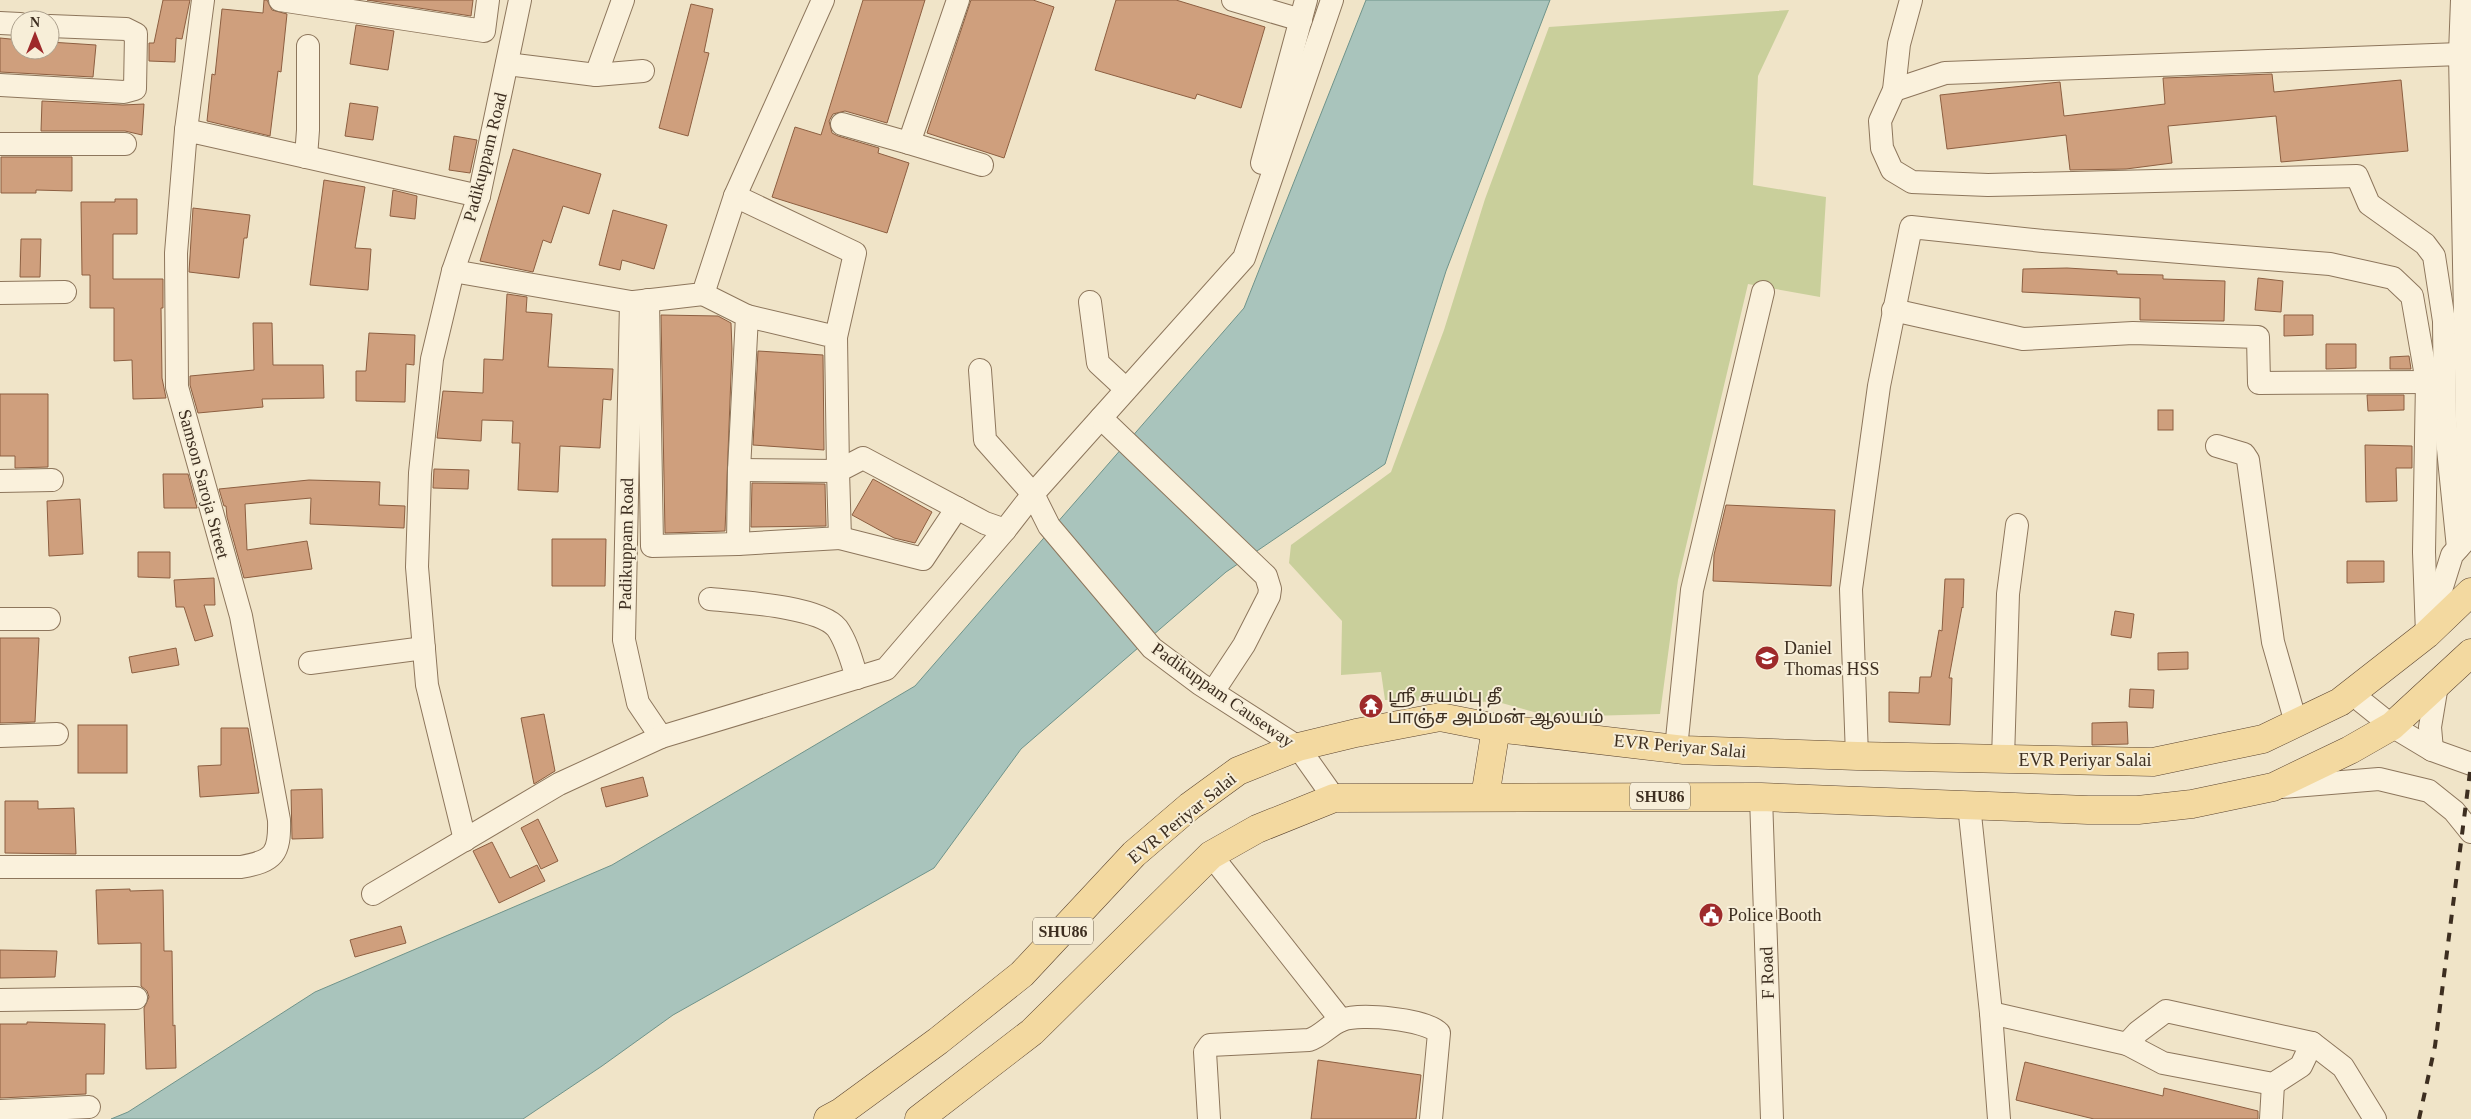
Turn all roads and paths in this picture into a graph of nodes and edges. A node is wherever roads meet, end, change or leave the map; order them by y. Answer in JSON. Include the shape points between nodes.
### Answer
{"nodes":[{"id":1,"x":203,"y":0,"type":"edge"},
{"id":2,"x":280,"y":0,"type":"edge"},
{"id":3,"x":488,"y":0,"type":"edge"},
{"id":4,"x":520,"y":0,"type":"edge"},
{"id":5,"x":623,"y":0,"type":"edge"},
{"id":6,"x":823,"y":0,"type":"edge"},
{"id":7,"x":958,"y":0,"type":"edge"},
{"id":8,"x":1233,"y":0,"type":"edge"},
{"id":9,"x":1332,"y":0,"type":"edge"},
{"id":10,"x":1911,"y":0,"type":"edge"},
{"id":11,"x":2462,"y":0,"type":"edge"},
{"id":12,"x":366,"y":6,"type":"edge"},
{"id":13,"x":1304,"y":10,"type":"edge"},
{"id":14,"x":60,"y":26,"type":"edge"},
{"id":15,"x":308,"y":46,"type":"dead end"},
{"id":16,"x":2460,"y":54,"type":"junction"},
{"id":17,"x":507,"y":64,"type":"junction"},
{"id":18,"x":643,"y":71,"type":"dead end"},
{"id":19,"x":596,"y":74,"type":"junction"},
{"id":20,"x":0,"y":85,"type":"edge"},
{"id":21,"x":1894,"y":90,"type":"junction"},
{"id":22,"x":842,"y":124,"type":"dead end"},
{"id":23,"x":186,"y":130,"type":"junction"},
{"id":24,"x":909,"y":143,"type":"junction"},
{"id":25,"x":0,"y":144,"type":"edge"},
{"id":26,"x":125,"y":144,"type":"dead end"},
{"id":27,"x":306,"y":157,"type":"junction"},
{"id":28,"x":982,"y":165,"type":"dead end"},
{"id":29,"x":479,"y":196,"type":"junction"},
{"id":30,"x":735,"y":196,"type":"junction"},
{"id":31,"x":1244,"y":258,"type":"junction"},
{"id":32,"x":453,"y":271,"type":"junction"},
{"id":33,"x":65,"y":292,"type":"dead end"},
{"id":34,"x":1763,"y":292,"type":"dead end"},
{"id":35,"x":0,"y":293,"type":"edge"},
{"id":36,"x":703,"y":294,"type":"junction"},
{"id":37,"x":639,"y":301,"type":"junction"},
{"id":38,"x":1090,"y":302,"type":"dead end"},
{"id":39,"x":1893,"y":310,"type":"junction"},
{"id":40,"x":747,"y":316,"type":"junction"},
{"id":41,"x":836,"y":337,"type":"junction"},
{"id":42,"x":980,"y":370,"type":"dead end"},
{"id":43,"x":2428,"y":382,"type":"junction"},
{"id":44,"x":1126,"y":389,"type":"junction"},
{"id":45,"x":1101,"y":418,"type":"junction"},
{"id":46,"x":2216,"y":446,"type":"dead end"},
{"id":47,"x":739,"y":470,"type":"junction"},
{"id":48,"x":838,"y":471,"type":"junction"},
{"id":49,"x":52,"y":480,"type":"dead end"},
{"id":50,"x":0,"y":481,"type":"edge"},
{"id":51,"x":1032,"y":494,"type":"junction"},
{"id":52,"x":957,"y":508,"type":"junction"},
{"id":53,"x":2018,"y":524,"type":"dead end"},
{"id":54,"x":1005,"y":530,"type":"junction"},
{"id":55,"x":840,"y":538,"type":"junction"},
{"id":56,"x":2466,"y":539,"type":"edge"},
{"id":57,"x":738,"y":544,"type":"junction"},
{"id":58,"x":2471,"y":592,"type":"edge"},
{"id":59,"x":710,"y":599,"type":"dead end"},
{"id":60,"x":0,"y":619,"type":"edge"},
{"id":61,"x":49,"y":619,"type":"dead end"},
{"id":62,"x":2427,"y":634,"type":"junction"},
{"id":63,"x":424,"y":648,"type":"junction"},
{"id":64,"x":2471,"y":653,"type":"edge"},
{"id":65,"x":310,"y":663,"type":"dead end"},
{"id":66,"x":857,"y":678,"type":"junction"},
{"id":67,"x":2437,"y":685,"type":"junction"},
{"id":68,"x":1213,"y":692,"type":"junction"},
{"id":69,"x":2351,"y":694,"type":"junction"},
{"id":70,"x":2296,"y":723,"type":"junction"},
{"id":71,"x":2392,"y":726,"type":"junction"},
{"id":72,"x":1496,"y":728,"type":"junction"},
{"id":73,"x":57,"y":734,"type":"dead end"},
{"id":74,"x":0,"y":736,"type":"edge"},
{"id":75,"x":661,"y":737,"type":"junction"},
{"id":76,"x":1298,"y":747,"type":"junction"},
{"id":77,"x":1676,"y":749,"type":"junction"},
{"id":78,"x":2432,"y":750,"type":"junction"},
{"id":79,"x":1857,"y":756,"type":"junction"},
{"id":80,"x":2003,"y":759,"type":"junction"},
{"id":81,"x":2471,"y":764,"type":"edge"},
{"id":82,"x":2273,"y":787,"type":"junction"},
{"id":83,"x":1485,"y":797,"type":"junction"},
{"id":84,"x":1761,"y":797,"type":"junction"},
{"id":85,"x":1334,"y":798,"type":"junction"},
{"id":86,"x":1969,"y":805,"type":"junction"},
{"id":87,"x":2469,"y":827,"type":"edge"},
{"id":88,"x":465,"y":840,"type":"junction"},
{"id":89,"x":1211,"y":854,"type":"junction"},
{"id":90,"x":0,"y":867,"type":"edge"},
{"id":91,"x":373,"y":894,"type":"dead end"},
{"id":92,"x":136,"y":998,"type":"dead end"},
{"id":93,"x":0,"y":1000,"type":"edge"},
{"id":94,"x":1991,"y":1013,"type":"junction"},
{"id":95,"x":1341,"y":1020,"type":"junction"},
{"id":96,"x":2312,"y":1043,"type":"junction"},
{"id":97,"x":2127,"y":1044,"type":"junction"},
{"id":98,"x":2273,"y":1084,"type":"junction"},
{"id":99,"x":89,"y":1108,"type":"dead end"},
{"id":100,"x":0,"y":1111,"type":"edge"},
{"id":101,"x":828,"y":1119,"type":"edge"},
{"id":102,"x":919,"y":1119,"type":"edge"},
{"id":103,"x":1210,"y":1119,"type":"edge"},
{"id":104,"x":1431,"y":1119,"type":"edge"},
{"id":105,"x":1772,"y":1119,"type":"edge"},
{"id":106,"x":1999,"y":1119,"type":"edge"},
{"id":107,"x":2271,"y":1119,"type":"edge"},
{"id":108,"x":2375,"y":1119,"type":"edge"}],
"edges":[{"from":1,"to":23,"type":"street","name":"Samson Saroja Street"},
{"from":2,"to":12,"type":"street"},
{"from":3,"to":12,"type":"street","via":[[484,31]]},
{"from":4,"to":17,"type":"street","name":"Padikuppam Road"},
{"from":5,"to":19,"type":"street"},
{"from":6,"to":30,"type":"street"},
{"from":7,"to":24,"type":"street"},
{"from":8,"to":13,"type":"street"},
{"from":9,"to":31,"type":"street"},
{"from":10,"to":21,"type":"street","via":[[1900,44]]},
{"from":11,"to":16,"type":"street"},
{"from":13,"to":31,"type":"street","via":[[1264,156]]},
{"from":14,"to":20,"type":"street","via":[[126,29],[136,34],[135,89],[124,92]]},
{"from":15,"to":27,"type":"street"},
{"from":16,"to":21,"type":"street","via":[[1946,73]]},
{"from":16,"to":56,"type":"street"},
{"from":17,"to":19,"type":"street"},
{"from":17,"to":29,"type":"street","name":"Padikuppam Road"},
{"from":18,"to":19,"type":"street"},
{"from":21,"to":56,"type":"street","via":[[1880,121],[1882,148],[1892,170],[1912,182],[1988,185],[2357,176],[2369,204],[2425,244],[2434,256],[2444,321],[2445,419]]},
{"from":22,"to":24,"type":"street"},
{"from":23,"to":27,"type":"street"},
{"from":23,"to":90,"type":"street","name":"Samson Saroja Street","via":[[176,253],[177,388],[240,616],[280,820],[280,839],[270,858],[241,867]]},
{"from":24,"to":28,"type":"street"},
{"from":25,"to":26,"type":"street"},
{"from":27,"to":29,"type":"street"},
{"from":29,"to":32,"type":"street","name":"Padikuppam Road"},
{"from":30,"to":36,"type":"street"},
{"from":30,"to":41,"type":"street","via":[[855,253]]},
{"from":31,"to":44,"type":"street"},
{"from":32,"to":37,"type":"street"},
{"from":32,"to":63,"type":"street","name":"Padikuppam Road","via":[[432,359],[420,473],[417,567]]},
{"from":33,"to":35,"type":"street"},
{"from":34,"to":77,"type":"street","via":[[1692,590]]},
{"from":36,"to":37,"type":"street"},
{"from":36,"to":40,"type":"street"},
{"from":37,"to":57,"type":"street","via":[[652,546]]},
{"from":37,"to":75,"type":"street","name":"Padikuppam Road","via":[[624,640],[638,703]]},
{"from":38,"to":44,"type":"street","via":[[1098,363]]},
{"from":39,"to":43,"type":"street","via":[[2023,339],[2133,333],[2258,337],[2259,383]]},
{"from":39,"to":43,"type":"street","via":[[1911,227],[2330,264],[2393,278],[2412,296]]},
{"from":39,"to":79,"type":"street","via":[[1851,588]]},
{"from":40,"to":41,"type":"street"},
{"from":40,"to":47,"type":"street"},
{"from":41,"to":48,"type":"street"},
{"from":42,"to":51,"type":"street","via":[[985,440]]},
{"from":43,"to":62,"type":"street","via":[[2424,552]]},
{"from":44,"to":45,"type":"street"},
{"from":45,"to":51,"type":"street"},
{"from":45,"to":68,"type":"street","via":[[1266,576],[1270,589],[1244,645]]},
{"from":46,"to":70,"type":"street","via":[[2244,454],[2248,460],[2274,642]]},
{"from":47,"to":48,"type":"street"},
{"from":47,"to":57,"type":"street"},
{"from":48,"to":52,"type":"street","via":[[863,458]]},
{"from":48,"to":55,"type":"street"},
{"from":49,"to":50,"type":"street"},
{"from":51,"to":54,"type":"street"},
{"from":51,"to":68,"type":"street","name":"Padikuppam Causeway","via":[[1049,526],[1152,648]]},
{"from":52,"to":54,"type":"street"},
{"from":52,"to":55,"type":"street","via":[[923,559]]},
{"from":53,"to":80,"type":"street","via":[[2008,594]]},
{"from":54,"to":66,"type":"street","via":[[886,669]]},
{"from":55,"to":57,"type":"street"},
{"from":56,"to":62,"type":"street","via":[[2452,555]]},
{"from":58,"to":62,"type":"main road","name":"EVR Periyar Salai","number":"SHU86"},
{"from":59,"to":66,"type":"street","via":[[806,611],[836,627]]},
{"from":60,"to":61,"type":"street"},
{"from":62,"to":69,"type":"main road","name":"EVR Periyar Salai","number":"SHU86"},
{"from":63,"to":65,"type":"street"},
{"from":63,"to":88,"type":"street","name":"Padikuppam Road","via":[[427,685]]},
{"from":64,"to":67,"type":"main road","number":"SHU86"},
{"from":66,"to":75,"type":"street"},
{"from":67,"to":71,"type":"main road","number":"SHU86"},
{"from":67,"to":78,"type":"street","via":[[2430,727]]},
{"from":68,"to":76,"type":"street","name":"Padikuppam Causeway"},
{"from":69,"to":70,"type":"main road","name":"EVR Periyar Salai","number":"SHU86"},
{"from":69,"to":71,"type":"street"},
{"from":70,"to":80,"type":"main road","name":"EVR Periyar Salai","number":"SHU86","via":[[2263,739],[2153,762]]},
{"from":71,"to":78,"type":"street"},
{"from":71,"to":82,"type":"main road","number":"SHU86"},
{"from":72,"to":76,"type":"main road","name":"EVR Periyar Salai","number":"SHU86","via":[[1440,717],[1356,732]]},
{"from":72,"to":77,"type":"main road","name":"EVR Periyar Salai","number":"SHU86"},
{"from":72,"to":83,"type":"main road"},
{"from":73,"to":74,"type":"street"},
{"from":75,"to":88,"type":"street","via":[[559,784]]},
{"from":76,"to":85,"type":"street","name":"Padikuppam Causeway"},
{"from":76,"to":101,"type":"main road","name":"EVR Periyar Salai","number":"SHU86","via":[[1238,771],[1190,806],[1134,854],[1022,974],[938,1041]]},
{"from":77,"to":79,"type":"main road","name":"EVR Periyar Salai","number":"SHU86"},
{"from":78,"to":81,"type":"street"},
{"from":79,"to":80,"type":"main road","name":"EVR Periyar Salai","number":"SHU86"},
{"from":82,"to":86,"type":"main road","number":"SHU86","via":[[2192,804],[2138,810]]},
{"from":82,"to":87,"type":"street","via":[[2379,779],[2429,791]]},
{"from":83,"to":84,"type":"main road","number":"SHU86"},
{"from":83,"to":85,"type":"main road","number":"SHU86"},
{"from":84,"to":86,"type":"main road","number":"SHU86"},
{"from":84,"to":105,"type":"street","name":"F Road"},
{"from":85,"to":89,"type":"main road","number":"SHU86","via":[[1257,829]]},
{"from":86,"to":94,"type":"street"},
{"from":88,"to":91,"type":"street"},
{"from":89,"to":95,"type":"street"},
{"from":89,"to":102,"type":"main road","number":"SHU86","via":[[1032,1032]]},
{"from":92,"to":93,"type":"street"},
{"from":94,"to":97,"type":"street"},
{"from":94,"to":106,"type":"street"},
{"from":95,"to":103,"type":"street","via":[[1319,1037],[1309,1040],[1210,1045],[1205,1052]]},
{"from":95,"to":104,"type":"street","via":[[1390,1018],[1436,1030],[1439,1038]]},
{"from":96,"to":97,"type":"street","via":[[2166,1011]]},
{"from":96,"to":98,"type":"street","via":[[2301,1066]]},
{"from":96,"to":108,"type":"street","via":[[2343,1067]]},
{"from":97,"to":98,"type":"street","via":[[2163,1063]]},
{"from":98,"to":107,"type":"street"},
{"from":99,"to":100,"type":"street"}]}
